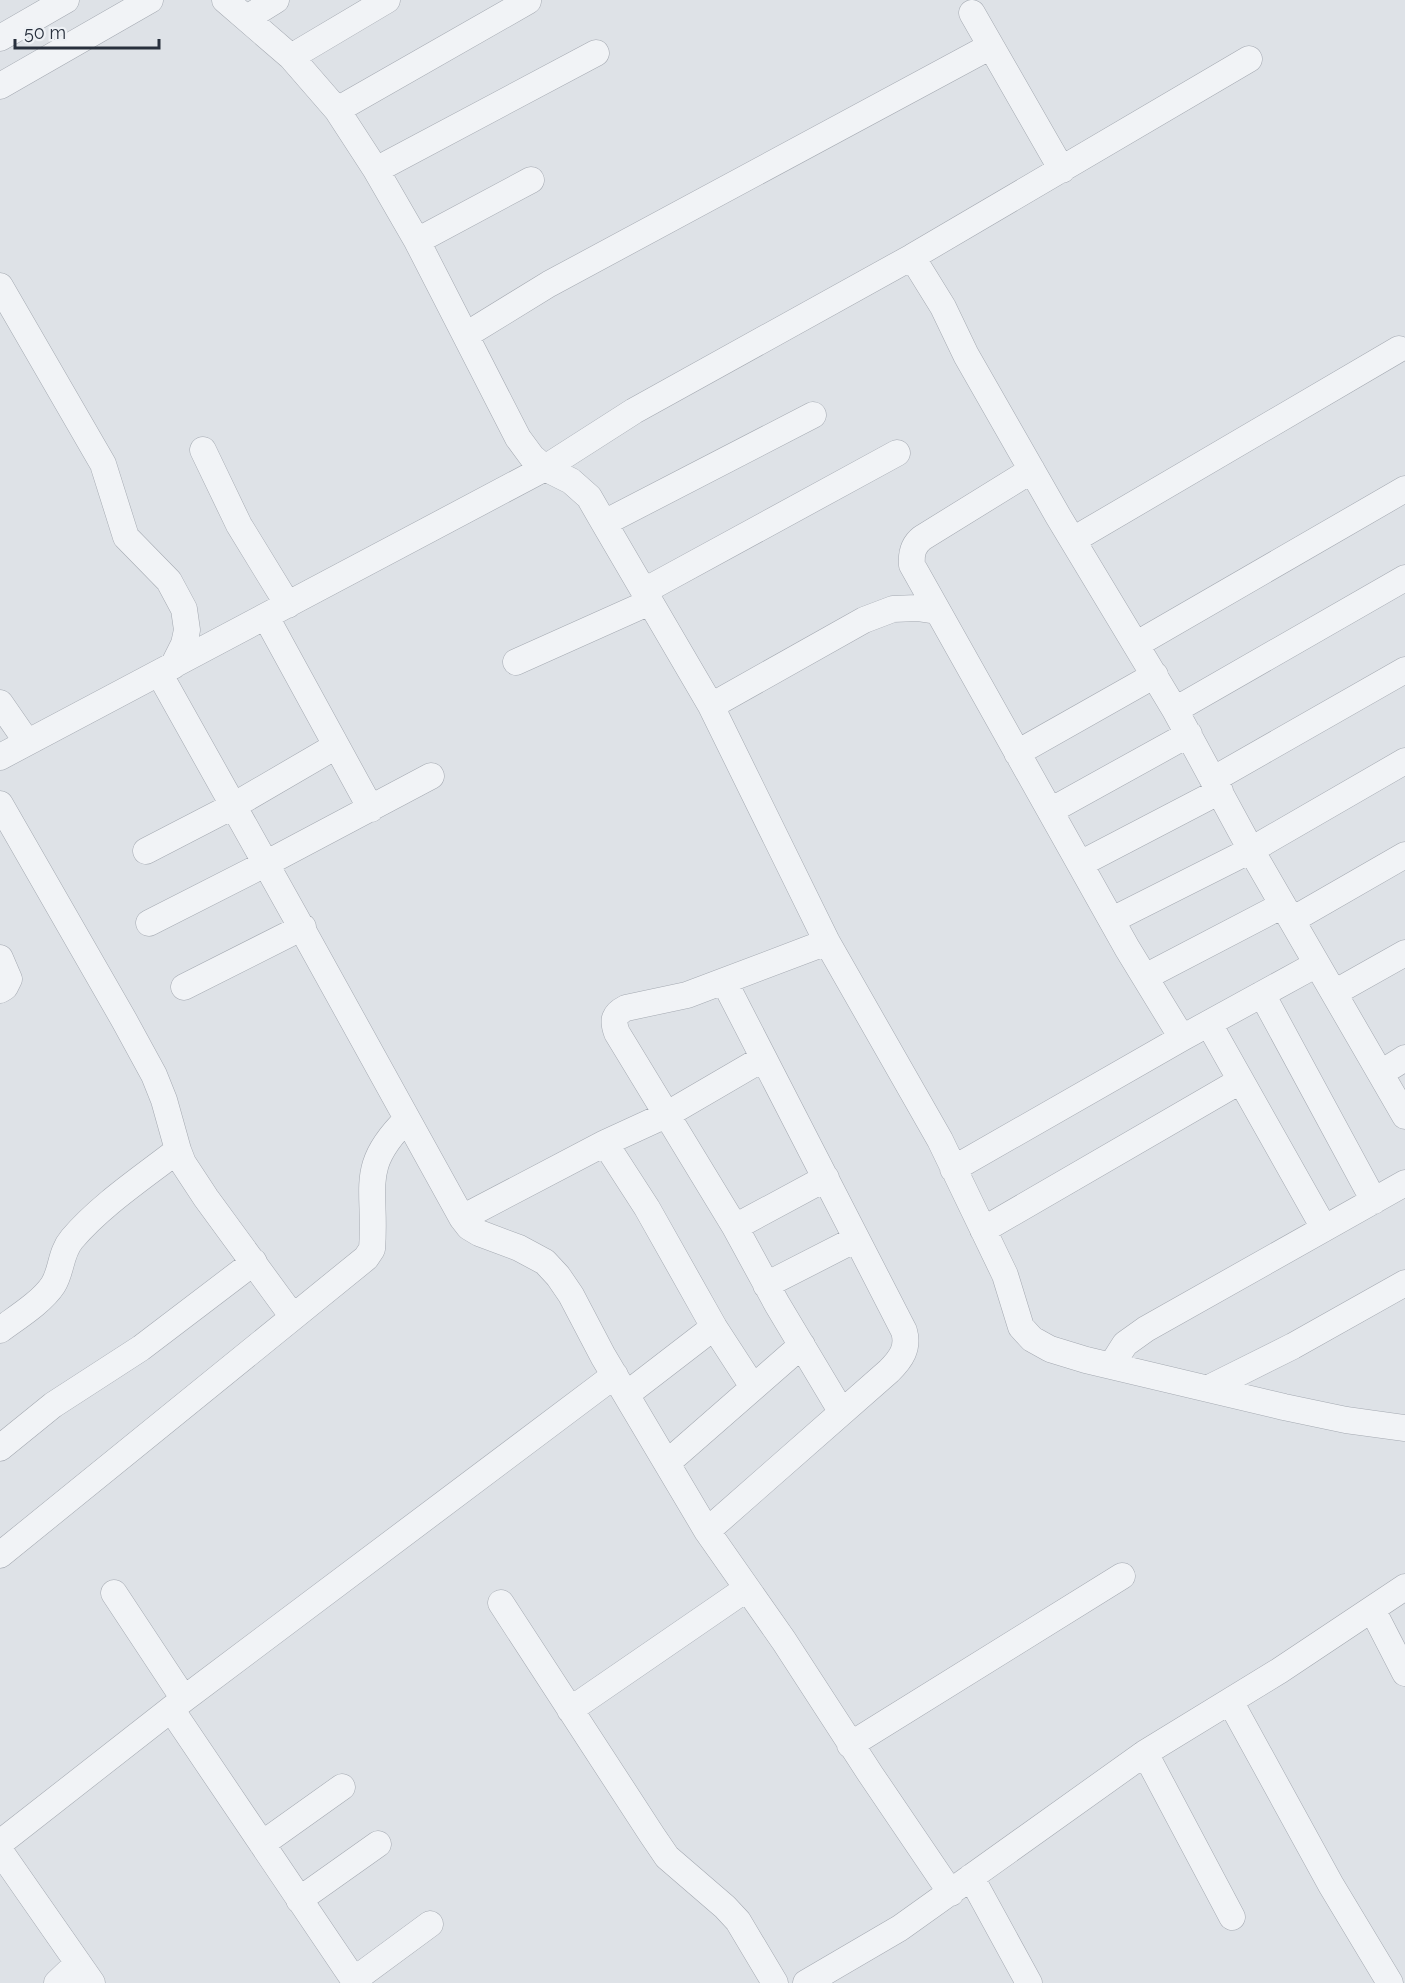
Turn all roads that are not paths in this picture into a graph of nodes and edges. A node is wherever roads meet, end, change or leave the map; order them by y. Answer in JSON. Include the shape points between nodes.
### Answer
{"nodes":[{"id":1,"x":66,"y":0,"type":"edge"},
{"id":2,"x":150,"y":0,"type":"edge"},
{"id":3,"x":225,"y":0,"type":"edge"},
{"id":4,"x":276,"y":0,"type":"edge"},
{"id":5,"x":387,"y":0,"type":"edge"},
{"id":6,"x":528,"y":1,"type":"edge"},
{"id":7,"x":972,"y":13,"type":"dead end"},
{"id":8,"x":247,"y":18,"type":"junction"},
{"id":9,"x":0,"y":38,"type":"edge"},
{"id":10,"x":992,"y":46,"type":"junction"},
{"id":11,"x":596,"y":53,"type":"dead end"},
{"id":12,"x":291,"y":57,"type":"junction"},
{"id":13,"x":1250,"y":59,"type":"dead end"},
{"id":14,"x":0,"y":86,"type":"edge"},
{"id":15,"x":337,"y":110,"type":"junction"},
{"id":16,"x":375,"y":170,"type":"junction"},
{"id":17,"x":1062,"y":170,"type":"junction"},
{"id":18,"x":531,"y":180,"type":"dead end"},
{"id":19,"x":417,"y":241,"type":"junction"},
{"id":20,"x":912,"y":257,"type":"junction"},
{"id":21,"x":0,"y":286,"type":"edge"},
{"id":22,"x":466,"y":335,"type":"junction"},
{"id":23,"x":1399,"y":349,"type":"dead end"},
{"id":24,"x":813,"y":415,"type":"dead end"},
{"id":25,"x":203,"y":450,"type":"dead end"},
{"id":26,"x":897,"y":453,"type":"dead end"},
{"id":27,"x":545,"y":468,"type":"junction"},
{"id":28,"x":1032,"y":470,"type":"junction"},
{"id":29,"x":1405,"y":489,"type":"edge"},
{"id":30,"x":604,"y":523,"type":"junction"},
{"id":31,"x":1072,"y":540,"type":"junction"},
{"id":32,"x":1405,"y":578,"type":"edge"},
{"id":33,"x":647,"y":597,"type":"junction"},
{"id":34,"x":277,"y":611,"type":"junction"},
{"id":35,"x":937,"y":611,"type":"junction"},
{"id":36,"x":1137,"y":644,"type":"junction"},
{"id":37,"x":516,"y":662,"type":"dead end"},
{"id":38,"x":166,"y":669,"type":"junction"},
{"id":39,"x":1405,"y":670,"type":"edge"},
{"id":40,"x":1155,"y":675,"type":"junction"},
{"id":41,"x":0,"y":703,"type":"edge"},
{"id":42,"x":711,"y":706,"type":"junction"},
{"id":43,"x":1175,"y":710,"type":"junction"},
{"id":44,"x":1189,"y":734,"type":"junction"},
{"id":45,"x":27,"y":742,"type":"junction"},
{"id":46,"x":336,"y":746,"type":"junction"},
{"id":47,"x":1017,"y":753,"type":"junction"},
{"id":48,"x":0,"y":757,"type":"edge"},
{"id":49,"x":1405,"y":761,"type":"edge"},
{"id":50,"x":431,"y":776,"type":"dead end"},
{"id":51,"x":1217,"y":785,"type":"junction"},
{"id":52,"x":0,"y":804,"type":"edge"},
{"id":53,"x":233,"y":806,"type":"junction"},
{"id":54,"x":370,"y":808,"type":"junction"},
{"id":55,"x":1050,"y":810,"type":"junction"},
{"id":56,"x":1251,"y":850,"type":"junction"},
{"id":57,"x":146,"y":851,"type":"dead end"},
{"id":58,"x":1405,"y":855,"type":"edge"},
{"id":59,"x":267,"y":863,"type":"junction"},
{"id":60,"x":1080,"y":864,"type":"junction"},
{"id":61,"x":1287,"y":912,"type":"junction"},
{"id":62,"x":1112,"y":920,"type":"junction"},
{"id":63,"x":149,"y":923,"type":"dead end"},
{"id":64,"x":303,"y":927,"type":"junction"},
{"id":65,"x":827,"y":942,"type":"junction"},
{"id":66,"x":1405,"y":953,"type":"edge"},
{"id":67,"x":0,"y":958,"type":"edge"},
{"id":68,"x":1317,"y":964,"type":"junction"},
{"id":69,"x":1145,"y":977,"type":"junction"},
{"id":70,"x":724,"y":981,"type":"junction"},
{"id":71,"x":184,"y":987,"type":"dead end"},
{"id":72,"x":0,"y":990,"type":"edge"},
{"id":73,"x":1334,"y":993,"type":"junction"},
{"id":74,"x":1262,"y":994,"type":"junction"},
{"id":75,"x":1209,"y":1024,"type":"junction"},
{"id":76,"x":1182,"y":1038,"type":"junction"},
{"id":77,"x":1405,"y":1058,"type":"edge"},
{"id":78,"x":762,"y":1059,"type":"junction"},
{"id":79,"x":1381,"y":1073,"type":"junction"},
{"id":80,"x":1240,"y":1081,"type":"junction"},
{"id":81,"x":666,"y":1115,"type":"junction"},
{"id":82,"x":1405,"y":1116,"type":"edge"},
{"id":83,"x":406,"y":1119,"type":"junction"},
{"id":84,"x":605,"y":1143,"type":"junction"},
{"id":85,"x":178,"y":1150,"type":"junction"},
{"id":86,"x":953,"y":1169,"type":"junction"},
{"id":87,"x":826,"y":1178,"type":"junction"},
{"id":88,"x":1405,"y":1182,"type":"edge"},
{"id":89,"x":1374,"y":1201,"type":"junction"},
{"id":90,"x":462,"y":1218,"type":"junction"},
{"id":91,"x":735,"y":1227,"type":"junction"},
{"id":92,"x":1324,"y":1228,"type":"junction"},
{"id":93,"x":983,"y":1230,"type":"junction"},
{"id":94,"x":856,"y":1239,"type":"junction"},
{"id":95,"x":254,"y":1262,"type":"junction"},
{"id":96,"x":1405,"y":1283,"type":"edge"},
{"id":97,"x":766,"y":1285,"type":"junction"},
{"id":98,"x":293,"y":1317,"type":"junction"},
{"id":99,"x":714,"y":1327,"type":"junction"},
{"id":100,"x":0,"y":1330,"type":"edge"},
{"id":101,"x":802,"y":1345,"type":"junction"},
{"id":102,"x":1111,"y":1366,"type":"junction"},
{"id":103,"x":621,"y":1384,"type":"junction"},
{"id":104,"x":753,"y":1387,"type":"junction"},
{"id":105,"x":1209,"y":1389,"type":"junction"},
{"id":106,"x":841,"y":1411,"type":"junction"},
{"id":107,"x":1405,"y":1428,"type":"edge"},
{"id":108,"x":0,"y":1448,"type":"edge"},
{"id":109,"x":667,"y":1463,"type":"junction"},
{"id":110,"x":707,"y":1531,"type":"junction"},
{"id":111,"x":0,"y":1555,"type":"edge"},
{"id":112,"x":1122,"y":1576,"type":"dead end"},
{"id":113,"x":1405,"y":1587,"type":"edge"},
{"id":114,"x":746,"y":1589,"type":"junction"},
{"id":115,"x":114,"y":1593,"type":"dead end"},
{"id":116,"x":501,"y":1603,"type":"dead end"},
{"id":117,"x":1372,"y":1609,"type":"junction"},
{"id":118,"x":1405,"y":1674,"type":"edge"},
{"id":119,"x":1230,"y":1701,"type":"junction"},
{"id":120,"x":177,"y":1704,"type":"junction"},
{"id":121,"x":570,"y":1710,"type":"junction"},
{"id":122,"x":850,"y":1745,"type":"junction"},
{"id":123,"x":1145,"y":1753,"type":"junction"},
{"id":124,"x":342,"y":1787,"type":"dead end"},
{"id":125,"x":0,"y":1843,"type":"edge"},
{"id":126,"x":262,"y":1844,"type":"junction"},
{"id":127,"x":378,"y":1844,"type":"dead end"},
{"id":128,"x":0,"y":1851,"type":"edge"},
{"id":129,"x":971,"y":1877,"type":"junction"},
{"id":130,"x":8,"y":1881,"type":"edge"},
{"id":131,"x":951,"y":1893,"type":"junction"},
{"id":132,"x":299,"y":1899,"type":"junction"},
{"id":133,"x":1232,"y":1917,"type":"dead end"},
{"id":134,"x":430,"y":1924,"type":"dead end"},
{"id":135,"x":85,"y":1973,"type":"edge"},
{"id":136,"x":355,"y":1981,"type":"edge"},
{"id":137,"x":57,"y":1983,"type":"edge"},
{"id":138,"x":775,"y":1983,"type":"edge"},
{"id":139,"x":806,"y":1983,"type":"edge"},
{"id":140,"x":1029,"y":1983,"type":"edge"},
{"id":141,"x":1390,"y":1983,"type":"edge"}],
"edges":[{"from":1,"to":9,"type":"street"},
{"from":2,"to":14,"type":"street"},
{"from":3,"to":8,"type":"street"},
{"from":4,"to":8,"type":"street"},
{"from":5,"to":12,"type":"street"},
{"from":6,"to":15,"type":"street"},
{"from":7,"to":10,"type":"street"},
{"from":8,"to":12,"type":"street"},
{"from":10,"to":17,"type":"street"},
{"from":10,"to":22,"type":"street","via":[[549,284]]},
{"from":11,"to":16,"type":"street"},
{"from":12,"to":15,"type":"street"},
{"from":13,"to":17,"type":"street"},
{"from":15,"to":16,"type":"street"},
{"from":16,"to":19,"type":"street"},
{"from":17,"to":20,"type":"street"},
{"from":18,"to":19,"type":"street"},
{"from":19,"to":22,"type":"street"},
{"from":20,"to":27,"type":"street","via":[[634,411]]},
{"from":20,"to":28,"type":"street"},
{"from":21,"to":38,"type":"street","via":[[103,464],[126,537],[169,581],[184,609],[184,644]]},
{"from":22,"to":27,"type":"street","via":[[518,438]]},
{"from":23,"to":31,"type":"street"},
{"from":24,"to":30,"type":"street"},
{"from":25,"to":34,"type":"street"},
{"from":26,"to":33,"type":"street"},
{"from":27,"to":30,"type":"street","via":[[589,497]]},
{"from":27,"to":34,"type":"street"},
{"from":28,"to":31,"type":"street"},
{"from":28,"to":35,"type":"street","via":[[916,542],[912,565]]},
{"from":29,"to":36,"type":"street"},
{"from":30,"to":33,"type":"street"},
{"from":31,"to":36,"type":"street"},
{"from":32,"to":43,"type":"street"},
{"from":33,"to":37,"type":"street"},
{"from":33,"to":42,"type":"street"},
{"from":34,"to":38,"type":"street"},
{"from":34,"to":46,"type":"street"},
{"from":35,"to":42,"type":"street","via":[[893,609],[864,620]]},
{"from":35,"to":47,"type":"street"},
{"from":36,"to":40,"type":"street"},
{"from":38,"to":45,"type":"street"},
{"from":38,"to":53,"type":"street"},
{"from":39,"to":51,"type":"street"},
{"from":40,"to":43,"type":"street"},
{"from":40,"to":47,"type":"street"},
{"from":41,"to":45,"type":"street"},
{"from":42,"to":65,"type":"street"},
{"from":43,"to":44,"type":"street"},
{"from":44,"to":51,"type":"street"},
{"from":44,"to":55,"type":"street"},
{"from":45,"to":48,"type":"street"},
{"from":46,"to":53,"type":"street"},
{"from":46,"to":54,"type":"street"},
{"from":47,"to":55,"type":"street"},
{"from":49,"to":56,"type":"street"},
{"from":50,"to":54,"type":"street"},
{"from":51,"to":56,"type":"street"},
{"from":51,"to":60,"type":"street"},
{"from":52,"to":85,"type":"street","via":[[154,1075]]},
{"from":53,"to":57,"type":"street"},
{"from":53,"to":59,"type":"street"},
{"from":54,"to":59,"type":"street"},
{"from":55,"to":60,"type":"street"},
{"from":56,"to":61,"type":"street"},
{"from":56,"to":62,"type":"street"},
{"from":58,"to":61,"type":"street"},
{"from":59,"to":63,"type":"street"},
{"from":59,"to":64,"type":"street"},
{"from":60,"to":62,"type":"street"},
{"from":61,"to":68,"type":"street"},
{"from":61,"to":69,"type":"street"},
{"from":62,"to":69,"type":"street"},
{"from":64,"to":71,"type":"street"},
{"from":64,"to":83,"type":"street"},
{"from":65,"to":70,"type":"street"},
{"from":65,"to":86,"type":"street"},
{"from":66,"to":73,"type":"street"},
{"from":67,"to":72,"type":"street","via":[[9,979]]},
{"from":68,"to":73,"type":"street"},
{"from":68,"to":74,"type":"street"},
{"from":69,"to":76,"type":"street"},
{"from":70,"to":78,"type":"street"},
{"from":70,"to":81,"type":"street","via":[[671,1000],[626,1008],[614,1018],[614,1026]]},
{"from":73,"to":79,"type":"street"},
{"from":74,"to":75,"type":"street"},
{"from":74,"to":89,"type":"street"},
{"from":75,"to":76,"type":"street"},
{"from":75,"to":80,"type":"street"},
{"from":76,"to":86,"type":"street"},
{"from":77,"to":79,"type":"street"},
{"from":78,"to":81,"type":"street"},
{"from":78,"to":87,"type":"street"},
{"from":79,"to":82,"type":"street"},
{"from":80,"to":92,"type":"street"},
{"from":80,"to":93,"type":"street"},
{"from":81,"to":84,"type":"street"},
{"from":81,"to":91,"type":"street"},
{"from":83,"to":90,"type":"street"},
{"from":83,"to":98,"type":"street","via":[[378,1153],[373,1171],[372,1249]]},
{"from":84,"to":90,"type":"street"},
{"from":84,"to":99,"type":"street","via":[[647,1208]]},
{"from":85,"to":95,"type":"street","via":[[201,1191]]},
{"from":85,"to":100,"type":"street","via":[[73,1237],[52,1287]]},
{"from":86,"to":93,"type":"street"},
{"from":87,"to":91,"type":"street"},
{"from":87,"to":94,"type":"street"},
{"from":88,"to":89,"type":"street"},
{"from":89,"to":92,"type":"street"},
{"from":90,"to":103,"type":"street","via":[[479,1233],[545,1262],[571,1295]]},
{"from":91,"to":97,"type":"street"},
{"from":92,"to":102,"type":"street","via":[[1146,1329],[1125,1344]]},
{"from":93,"to":102,"type":"street","via":[[1005,1275],[1021,1327],[1032,1339],[1050,1349]]},
{"from":94,"to":97,"type":"street"},
{"from":94,"to":106,"type":"street","via":[[906,1339],[896,1364]]},
{"from":95,"to":98,"type":"street"},
{"from":95,"to":108,"type":"street","via":[[156,1337],[53,1405]]},
{"from":96,"to":105,"type":"street"},
{"from":97,"to":101,"type":"street"},
{"from":98,"to":111,"type":"street"},
{"from":99,"to":103,"type":"street"},
{"from":99,"to":104,"type":"street"},
{"from":101,"to":104,"type":"street"},
{"from":101,"to":106,"type":"street"},
{"from":102,"to":105,"type":"street"},
{"from":103,"to":109,"type":"street"},
{"from":103,"to":120,"type":"street"},
{"from":104,"to":109,"type":"street"},
{"from":105,"to":107,"type":"street","via":[[1346,1420]]},
{"from":106,"to":110,"type":"street"},
{"from":109,"to":110,"type":"street"},
{"from":110,"to":114,"type":"street"},
{"from":112,"to":122,"type":"street"},
{"from":113,"to":117,"type":"street"},
{"from":114,"to":121,"type":"street"},
{"from":114,"to":122,"type":"street"},
{"from":115,"to":120,"type":"street"},
{"from":116,"to":121,"type":"street"},
{"from":117,"to":118,"type":"street"},
{"from":117,"to":119,"type":"street"},
{"from":119,"to":123,"type":"street"},
{"from":119,"to":141,"type":"street"},
{"from":120,"to":125,"type":"street"},
{"from":120,"to":126,"type":"street"},
{"from":121,"to":138,"type":"street","via":[[667,1857],[738,1921]]},
{"from":122,"to":131,"type":"street"},
{"from":123,"to":129,"type":"street"},
{"from":123,"to":133,"type":"street"},
{"from":124,"to":126,"type":"street"},
{"from":126,"to":132,"type":"street"},
{"from":127,"to":132,"type":"street"},
{"from":128,"to":130,"type":"street"},
{"from":129,"to":131,"type":"street"},
{"from":129,"to":140,"type":"street"},
{"from":130,"to":135,"type":"street"},
{"from":131,"to":139,"type":"street"},
{"from":132,"to":136,"type":"street"},
{"from":134,"to":136,"type":"street"},
{"from":135,"to":137,"type":"street"}]}
